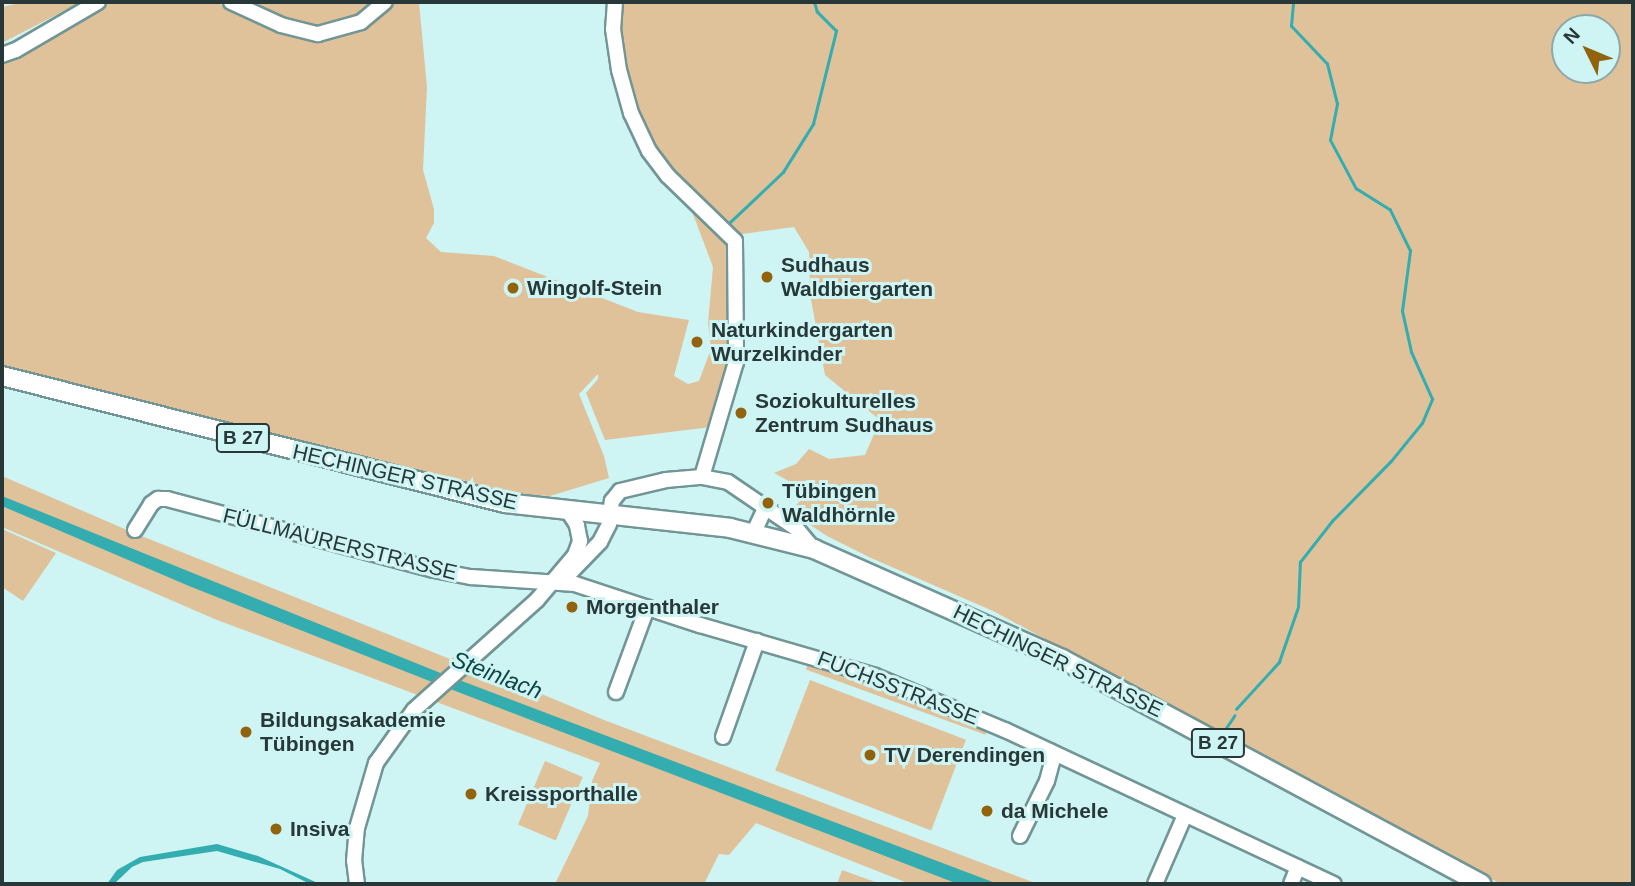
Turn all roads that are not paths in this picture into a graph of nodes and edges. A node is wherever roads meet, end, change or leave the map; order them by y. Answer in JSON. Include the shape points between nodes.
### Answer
{"nodes":[{"id":1,"x":98,"y":2,"type":"edge"},
{"id":2,"x":230,"y":2,"type":"edge"},
{"id":3,"x":385,"y":2,"type":"edge"},
{"id":4,"x":615,"y":2,"type":"edge"},
{"id":5,"x":2,"y":55,"type":"edge"},
{"id":6,"x":2,"y":376,"type":"edge"},
{"id":7,"x":702,"y":477,"type":"junction"},
{"id":8,"x":766,"y":506,"type":"junction"},
{"id":9,"x":568,"y":511,"type":"junction"},
{"id":10,"x":610,"y":515,"type":"junction"},
{"id":11,"x":135,"y":530,"type":"dead end"},
{"id":12,"x":754,"y":532,"type":"junction"},
{"id":13,"x":814,"y":549,"type":"junction"},
{"id":14,"x":575,"y":555,"type":"junction"},
{"id":15,"x":557,"y":581,"type":"junction"},
{"id":16,"x":647,"y":608,"type":"junction"},
{"id":17,"x":757,"y":641,"type":"junction"},
{"id":18,"x":616,"y":692,"type":"dead end"},
{"id":19,"x":723,"y":737,"type":"dead end"},
{"id":20,"x":1050,"y":751,"type":"junction"},
{"id":21,"x":1185,"y":815,"type":"junction"},
{"id":22,"x":1020,"y":836,"type":"dead end"},
{"id":23,"x":1298,"y":867,"type":"junction"},
{"id":24,"x":356,"y":880,"type":"edge"},
{"id":25,"x":1155,"y":884,"type":"edge"},
{"id":26,"x":1291,"y":884,"type":"edge"},
{"id":27,"x":1335,"y":884,"type":"edge"},
{"id":28,"x":1481,"y":884,"type":"edge"}],
"edges":[{"from":1,"to":5,"type":"street"},
{"from":2,"to":3,"type":"street","via":[[281,25],[318,34],[362,22]]},
{"from":4,"to":7,"type":"street","via":[[613,29],[619,70],[631,113],[649,151],[668,176],[735,241],[736,362]]},
{"from":6,"to":9,"type":"main road","name":"HECHINGER STRASSE","number":"B 27","via":[[441,488]]},
{"from":7,"to":8,"type":"street","name":"HECHINGER STRASSE","via":[[728,482]]},
{"from":7,"to":10,"type":"street","name":"HECHINGER STRASSE","via":[[620,491],[612,501]]},
{"from":8,"to":12,"type":"street"},
{"from":8,"to":13,"type":"street","name":"HECHINGER STRASSE","via":[[803,534]]},
{"from":9,"to":10,"type":"main road","name":"HECHINGER STRASSE","number":"B 27"},
{"from":9,"to":14,"type":"street","via":[[580,541]]},
{"from":10,"to":12,"type":"main road","name":"HECHINGER STRASSE","number":"B 27"},
{"from":10,"to":14,"type":"street"},
{"from":10,"to":15,"type":"street","via":[[597,545]]},
{"from":11,"to":15,"type":"street","name":"FÜLLMAURERSTRASSE","via":[[151,504],[167,499],[434,570],[471,577]]},
{"from":12,"to":13,"type":"main road","name":"HECHINGER STRASSE","number":"B 27"},
{"from":13,"to":28,"type":"main road","name":"HECHINGER STRASSE","number":"B 27","via":[[1062,659]]},
{"from":14,"to":15,"type":"street"},
{"from":15,"to":16,"type":"street","name":"FUCHSSTRASSE"},
{"from":15,"to":24,"type":"street","via":[[396,732],[376,764],[357,828]]},
{"from":16,"to":17,"type":"street","name":"FUCHSSTRASSE"},
{"from":16,"to":18,"type":"street"},
{"from":17,"to":19,"type":"street"},
{"from":17,"to":20,"type":"street","name":"FUCHSSTRASSE","via":[[875,676]]},
{"from":20,"to":21,"type":"street","name":"FUCHSSTRASSE"},
{"from":20,"to":22,"type":"street","via":[[1047,781]]},
{"from":21,"to":23,"type":"street","name":"FUCHSSTRASSE"},
{"from":21,"to":25,"type":"street"},
{"from":23,"to":26,"type":"street"},
{"from":23,"to":27,"type":"street","name":"FUCHSSTRASSE"}]}
